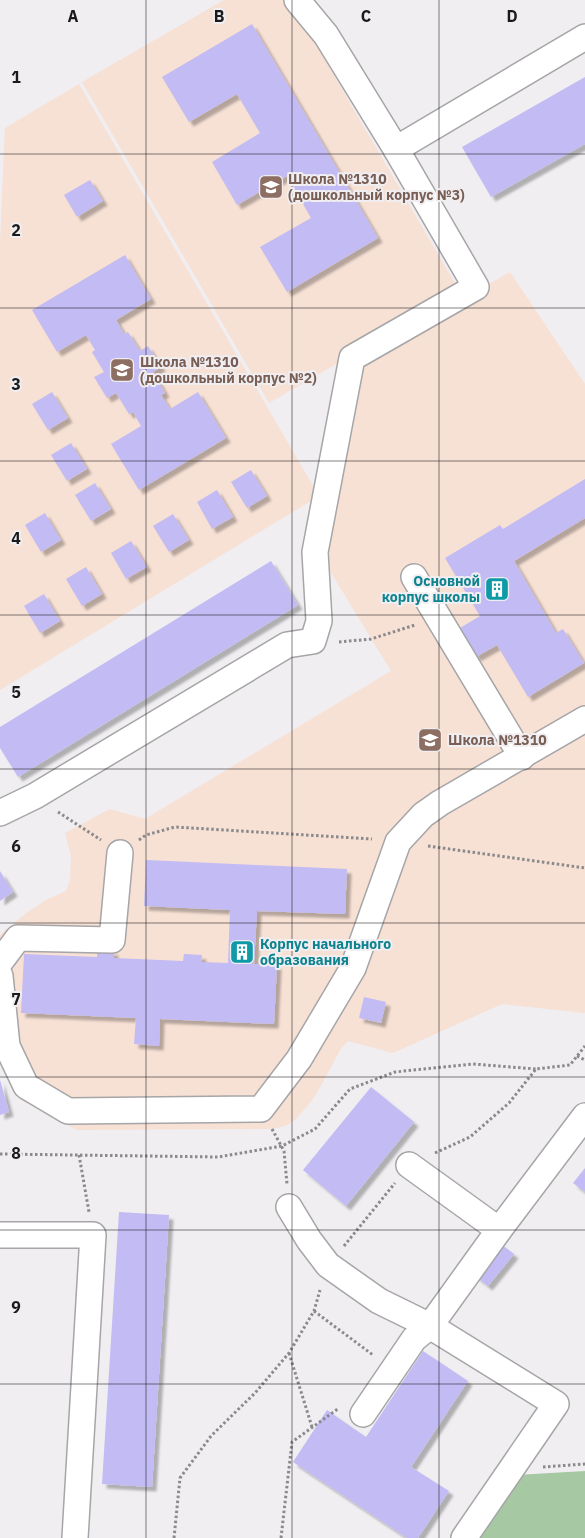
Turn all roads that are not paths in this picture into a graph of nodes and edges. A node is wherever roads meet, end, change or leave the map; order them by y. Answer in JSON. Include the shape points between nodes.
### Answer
{"nodes":[{"id":1,"x":297,"y":0,"type":"edge"},
{"id":2,"x":585,"y":37,"type":"edge"},
{"id":3,"x":396,"y":149,"type":"junction"},
{"id":4,"x":414,"y":577,"type":"dead end"},
{"id":5,"x":585,"y":718,"type":"edge"},
{"id":6,"x":522,"y":757,"type":"junction"},
{"id":7,"x":0,"y":814,"type":"edge"},
{"id":8,"x":120,"y":853,"type":"road end"},
{"id":9,"x":0,"y":962,"type":"edge"},
{"id":10,"x":0,"y":976,"type":"edge"},
{"id":11,"x":585,"y":1116,"type":"edge"},
{"id":12,"x":409,"y":1165,"type":"road end"},
{"id":13,"x":289,"y":1207,"type":"road end"},
{"id":14,"x":499,"y":1230,"type":"junction"},
{"id":15,"x":0,"y":1235,"type":"edge"},
{"id":16,"x":430,"y":1326,"type":"junction"},
{"id":17,"x":354,"y":1409,"type":"road end"},
{"id":18,"x":75,"y":1538,"type":"edge"},
{"id":19,"x":464,"y":1538,"type":"edge"}],
"edges":[{"from":1,"to":3,"type":"lane","via":[[326,35]]},
{"from":2,"to":3,"type":"lane"},
{"from":3,"to":7,"type":"lane","via":[[476,287],[352,358],[315,552],[319,621],[313,641],[287,645]]},
{"from":4,"to":6,"type":"lane"},
{"from":5,"to":6,"type":"lane"},
{"from":6,"to":10,"type":"lane","via":[[440,803],[423,815],[398,842],[353,968],[299,1059],[261,1109],[68,1111],[26,1086],[7,1046]]},
{"from":8,"to":9,"type":"lane","via":[[112,940],[18,938]]},
{"from":11,"to":14,"type":"lane"},
{"from":12,"to":14,"type":"lane"},
{"from":13,"to":16,"type":"lane","via":[[328,1265],[378,1301]]},
{"from":14,"to":16,"type":"lane"},
{"from":15,"to":18,"type":"lane","via":[[93,1234]]},
{"from":16,"to":17,"type":"lane","via":[[414,1339],[393,1369]]},
{"from":16,"to":19,"type":"lane","via":[[556,1404]]}]}
